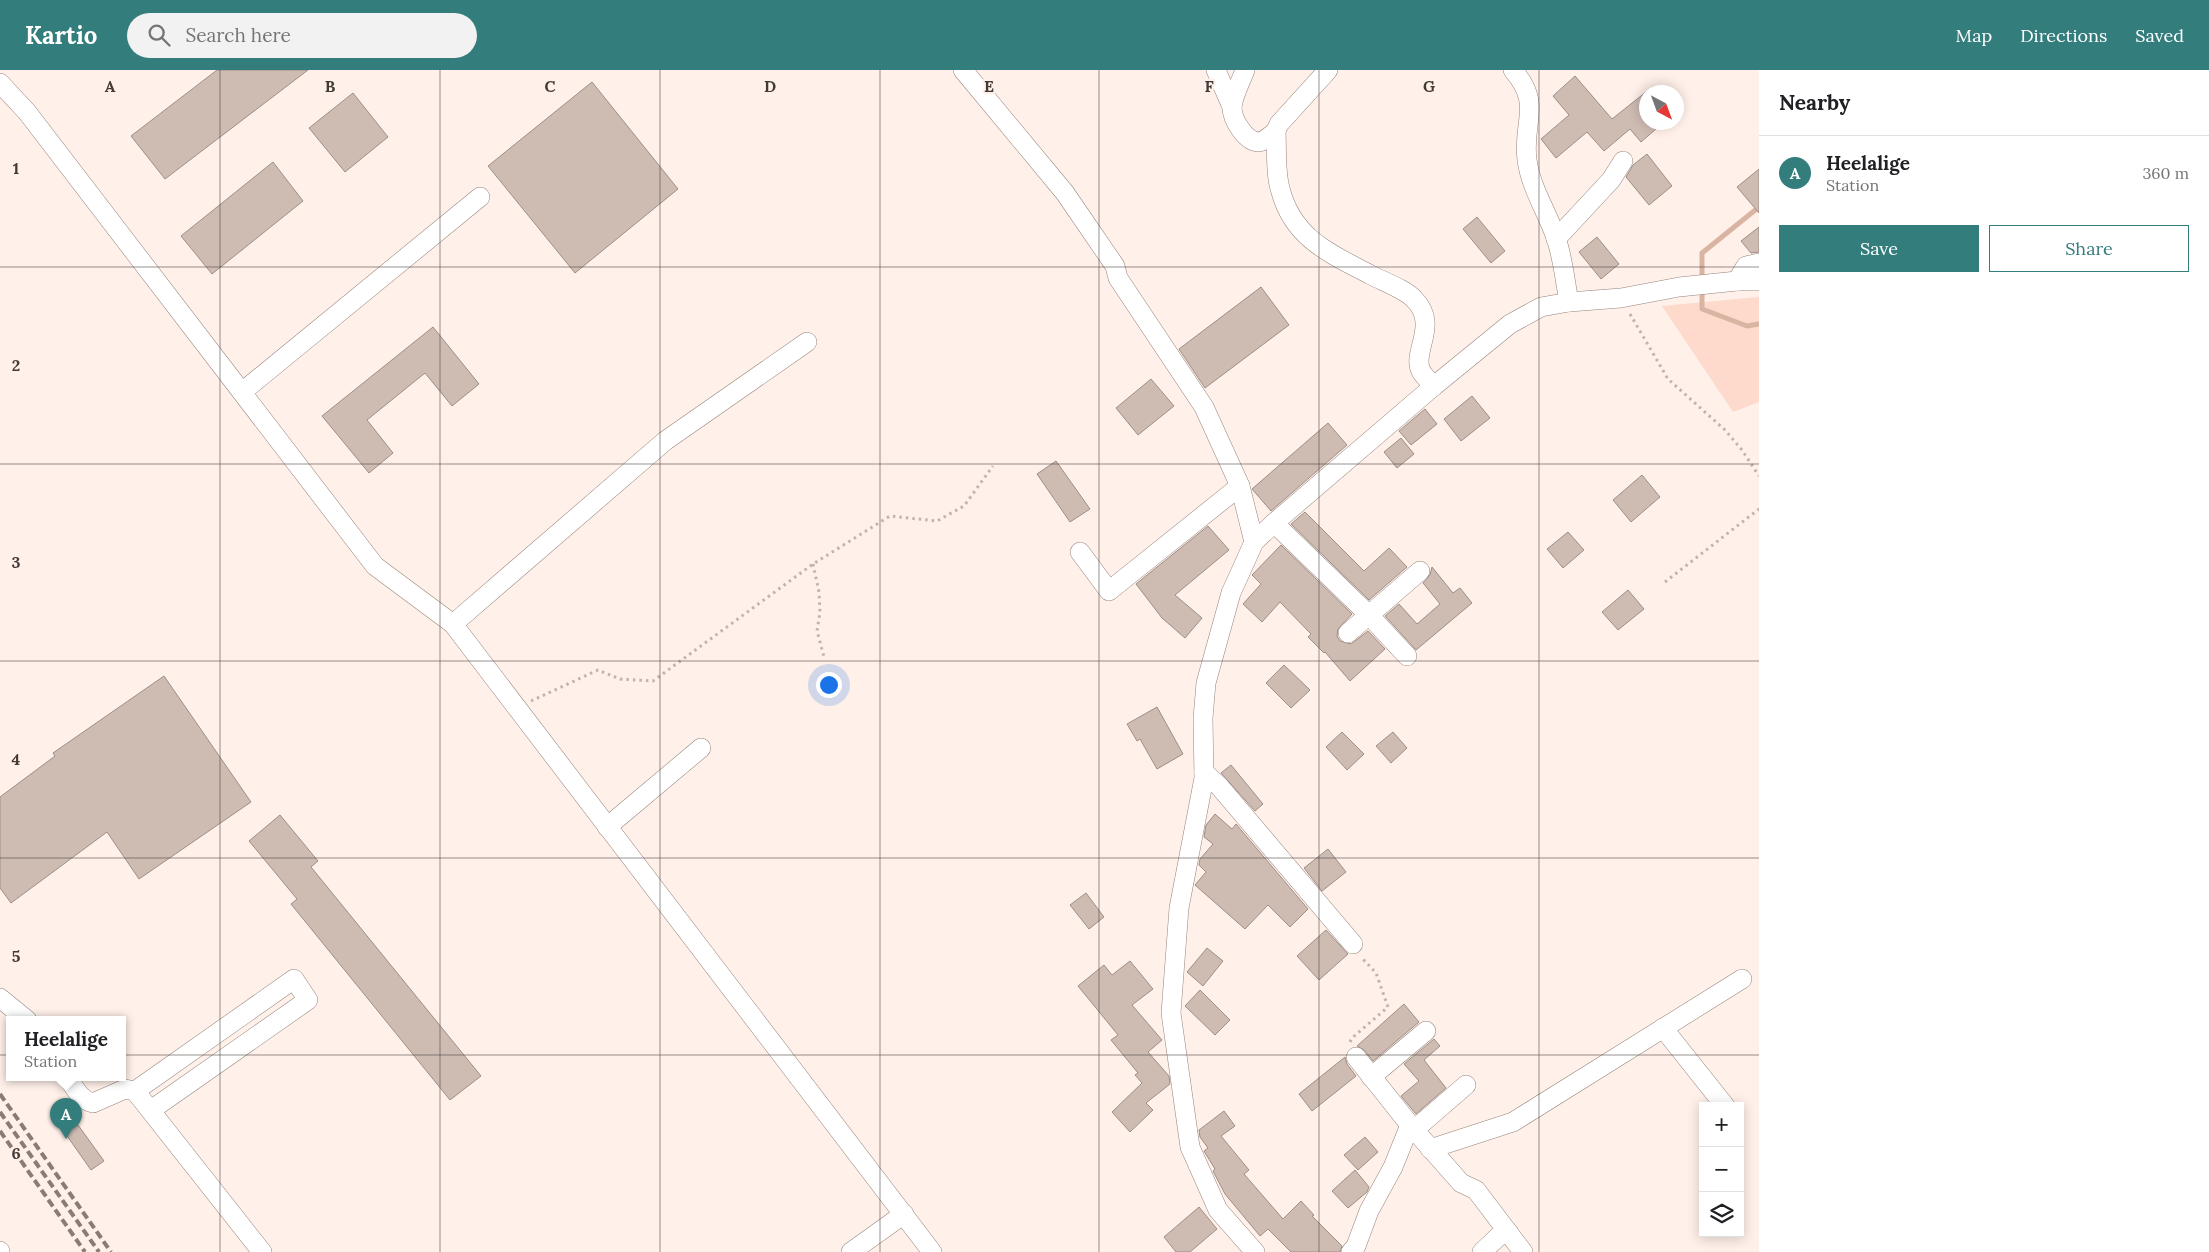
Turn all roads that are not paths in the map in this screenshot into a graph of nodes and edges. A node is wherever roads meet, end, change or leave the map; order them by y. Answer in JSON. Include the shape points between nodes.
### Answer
{"nodes":[{"id":1,"x":963,"y":70,"type":"edge"},
{"id":2,"x":1216,"y":70,"type":"edge"},
{"id":3,"x":1245,"y":70,"type":"edge"},
{"id":4,"x":1328,"y":70,"type":"edge"},
{"id":5,"x":1513,"y":70,"type":"edge"},
{"id":6,"x":0,"y":82,"type":"edge"},
{"id":7,"x":1232,"y":107,"type":"junction"},
{"id":8,"x":1276,"y":131,"type":"junction"},
{"id":9,"x":1623,"y":161,"type":"dead end"},
{"id":10,"x":480,"y":197,"type":"dead end"},
{"id":11,"x":1556,"y":239,"type":"junction"},
{"id":12,"x":1759,"y":263,"type":"edge"},
{"id":13,"x":1736,"y":281,"type":"junction"},
{"id":14,"x":1759,"y":281,"type":"edge"},
{"id":15,"x":1569,"y":302,"type":"junction"},
{"id":16,"x":807,"y":342,"type":"dead end"},
{"id":17,"x":1434,"y":386,"type":"junction"},
{"id":18,"x":242,"y":392,"type":"junction"},
{"id":19,"x":1240,"y":486,"type":"junction"},
{"id":20,"x":1274,"y":523,"type":"junction"},
{"id":21,"x":1254,"y":542,"type":"junction"},
{"id":22,"x":1080,"y":552,"type":"dead end"},
{"id":23,"x":1420,"y":571,"type":"dead end"},
{"id":24,"x":1368,"y":614,"type":"junction"},
{"id":25,"x":453,"y":624,"type":"junction"},
{"id":26,"x":1348,"y":633,"type":"dead end"},
{"id":27,"x":1407,"y":656,"type":"dead end"},
{"id":28,"x":701,"y":748,"type":"dead end"},
{"id":29,"x":1204,"y":772,"type":"junction"},
{"id":30,"x":607,"y":826,"type":"junction"},
{"id":31,"x":1353,"y":944,"type":"road end"},
{"id":32,"x":1742,"y":979,"type":"dead end"},
{"id":33,"x":0,"y":998,"type":"edge"},
{"id":34,"x":22,"y":1016,"type":"edge"},
{"id":35,"x":1663,"y":1028,"type":"junction"},
{"id":36,"x":1426,"y":1031,"type":"dead end"},
{"id":37,"x":1356,"y":1057,"type":"road end"},
{"id":38,"x":1372,"y":1077,"type":"junction"},
{"id":39,"x":70,"y":1081,"type":"edge"},
{"id":40,"x":1466,"y":1085,"type":"dead end"},
{"id":41,"x":135,"y":1091,"type":"junction"},
{"id":42,"x":1722,"y":1102,"type":"edge"},
{"id":43,"x":151,"y":1110,"type":"junction"},
{"id":44,"x":1412,"y":1128,"type":"junction"},
{"id":45,"x":1430,"y":1149,"type":"junction"},
{"id":46,"x":904,"y":1214,"type":"junction"},
{"id":47,"x":1509,"y":1234,"type":"junction"},
{"id":48,"x":262,"y":1252,"type":"edge"},
{"id":49,"x":851,"y":1252,"type":"edge"},
{"id":50,"x":932,"y":1252,"type":"edge"},
{"id":51,"x":1255,"y":1252,"type":"edge"},
{"id":52,"x":1351,"y":1252,"type":"edge"},
{"id":53,"x":1482,"y":1252,"type":"edge"},
{"id":54,"x":1523,"y":1252,"type":"edge"}],
"edges":[{"from":1,"to":19,"type":"street","via":[[1065,193],[1115,266],[1118,278],[1204,407]]},
{"from":2,"to":7,"type":"street"},
{"from":3,"to":7,"type":"street"},
{"from":4,"to":8,"type":"street"},
{"from":5,"to":11,"type":"street","via":[[1530,97],[1527,158],[1532,185]]},
{"from":6,"to":18,"type":"street","via":[[27,112]]},
{"from":7,"to":8,"type":"street","via":[[1234,117],[1250,139],[1262,141]]},
{"from":8,"to":17,"type":"street","via":[[1280,191],[1288,211],[1303,234],[1328,253],[1414,298],[1424,314],[1426,333],[1420,353],[1421,371]]},
{"from":9,"to":11,"type":"street","via":[[1611,180]]},
{"from":10,"to":18,"type":"street"},
{"from":11,"to":15,"type":"street"},
{"from":12,"to":13,"type":"street","via":[[1746,266]]},
{"from":13,"to":14,"type":"street"},
{"from":13,"to":15,"type":"street"},
{"from":15,"to":17,"type":"street","via":[[1541,308],[1510,324]]},
{"from":16,"to":25,"type":"street","via":[[665,441]]},
{"from":17,"to":20,"type":"street"},
{"from":18,"to":25,"type":"street","via":[[375,566]]},
{"from":19,"to":21,"type":"street"},
{"from":19,"to":22,"type":"street","via":[[1109,591]]},
{"from":20,"to":21,"type":"street"},
{"from":20,"to":24,"type":"street"},
{"from":21,"to":29,"type":"street","via":[[1231,593],[1206,683]]},
{"from":23,"to":24,"type":"street"},
{"from":24,"to":26,"type":"street"},
{"from":24,"to":27,"type":"street"},
{"from":25,"to":30,"type":"street"},
{"from":28,"to":30,"type":"street"},
{"from":29,"to":31,"type":"street"},
{"from":29,"to":51,"type":"street","via":[[1180,908],[1171,1013],[1190,1147],[1218,1210]]},
{"from":30,"to":46,"type":"street"},
{"from":32,"to":35,"type":"street"},
{"from":33,"to":34,"type":"street"},
{"from":35,"to":42,"type":"street"},
{"from":35,"to":45,"type":"street","via":[[1513,1122]]},
{"from":36,"to":38,"type":"street"},
{"from":37,"to":38,"type":"street"},
{"from":38,"to":44,"type":"street"},
{"from":39,"to":41,"type":"street","via":[[81,1096],[93,1103],[125,1089]]},
{"from":40,"to":44,"type":"street"},
{"from":41,"to":43,"type":"street"},
{"from":41,"to":43,"type":"street","via":[[294,979],[308,1000]]},
{"from":43,"to":48,"type":"street"},
{"from":44,"to":45,"type":"street"},
{"from":44,"to":52,"type":"street","via":[[1368,1211]]},
{"from":45,"to":47,"type":"street","via":[[1460,1184],[1476,1190]]},
{"from":46,"to":49,"type":"street"},
{"from":46,"to":50,"type":"street"},
{"from":47,"to":53,"type":"street","via":[[1499,1236]]},
{"from":47,"to":54,"type":"street"}]}
